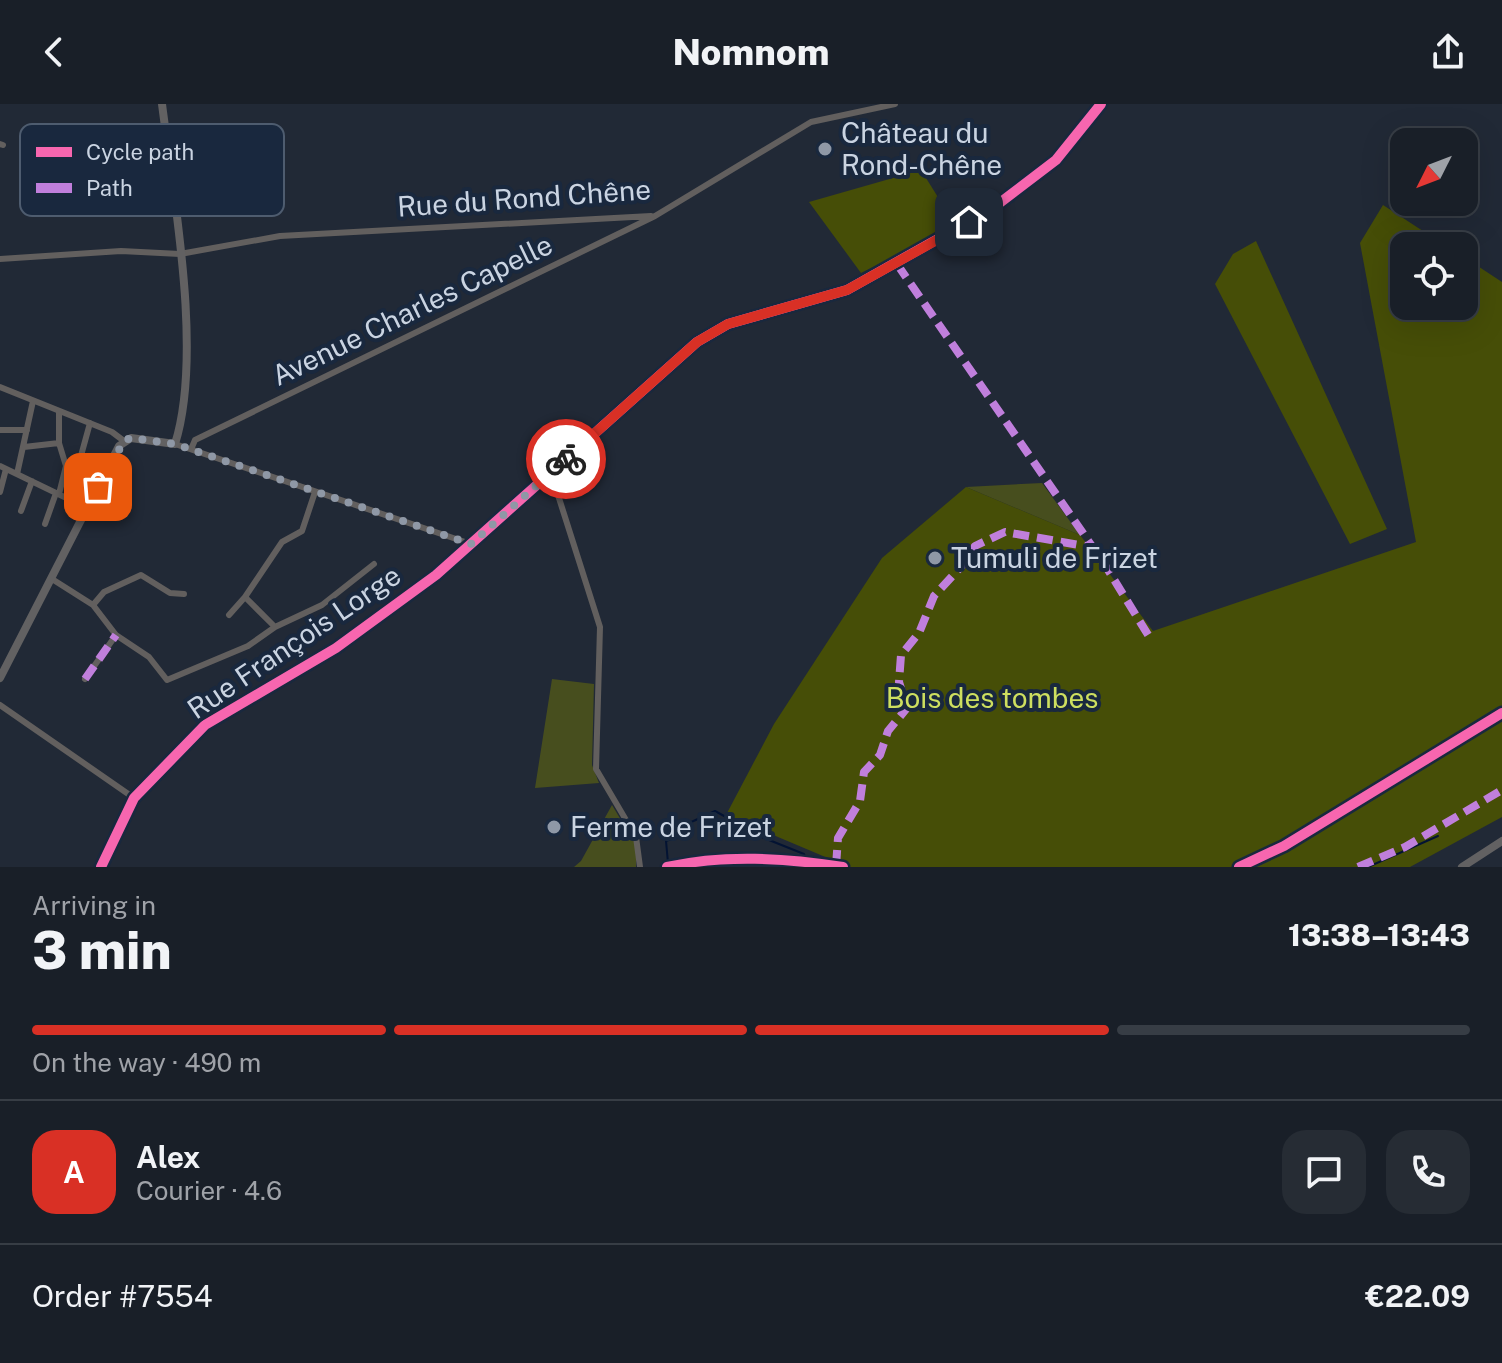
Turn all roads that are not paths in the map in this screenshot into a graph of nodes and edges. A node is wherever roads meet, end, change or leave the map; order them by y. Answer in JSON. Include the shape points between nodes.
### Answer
{"nodes":[{"id":1,"x":162,"y":104,"type":"edge"},
{"id":2,"x":895,"y":104,"type":"edge"},
{"id":3,"x":1101,"y":104,"type":"edge"},
{"id":4,"x":164,"y":124,"type":"edge"},
{"id":5,"x":175,"y":216,"type":"edge"},
{"id":6,"x":655,"y":216,"type":"junction"},
{"id":7,"x":180,"y":254,"type":"junction"},
{"id":8,"x":0,"y":259,"type":"edge"},
{"id":9,"x":0,"y":387,"type":"edge"},
{"id":10,"x":33,"y":401,"type":"junction"},
{"id":11,"x":59,"y":411,"type":"junction"},
{"id":12,"x":90,"y":423,"type":"junction"},
{"id":13,"x":0,"y":430,"type":"edge"},
{"id":14,"x":27,"y":430,"type":"junction"},
{"id":15,"x":124,"y":441,"type":"junction"},
{"id":16,"x":59,"y":443,"type":"junction"},
{"id":17,"x":175,"y":444,"type":"junction"},
{"id":18,"x":24,"y":447,"type":"junction"},
{"id":19,"x":192,"y":447,"type":"junction"},
{"id":20,"x":66,"y":466,"type":"junction"},
{"id":21,"x":3,"y":467,"type":"edge"},
{"id":22,"x":551,"y":473,"type":"junction"},
{"id":23,"x":17,"y":474,"type":"junction"},
{"id":24,"x":32,"y":481,"type":"junction"},
{"id":25,"x":0,"y":492,"type":"edge"},
{"id":26,"x":315,"y":492,"type":"junction"},
{"id":27,"x":58,"y":494,"type":"junction"},
{"id":28,"x":87,"y":508,"type":"junction"},
{"id":29,"x":21,"y":511,"type":"dead end"},
{"id":30,"x":45,"y":524,"type":"dead end"},
{"id":31,"x":471,"y":544,"type":"junction"},
{"id":32,"x":374,"y":564,"type":"dead end"},
{"id":33,"x":52,"y":579,"type":"junction"},
{"id":34,"x":184,"y":594,"type":"dead end"},
{"id":35,"x":245,"y":597,"type":"junction"},
{"id":36,"x":93,"y":605,"type":"junction"},
{"id":37,"x":229,"y":615,"type":"dead end"},
{"id":38,"x":275,"y":627,"type":"junction"},
{"id":39,"x":116,"y":635,"type":"junction"},
{"id":40,"x":0,"y":678,"type":"edge"},
{"id":41,"x":85,"y":679,"type":"dead end"},
{"id":42,"x":0,"y":705,"type":"edge"},
{"id":43,"x":134,"y":798,"type":"junction"},
{"id":44,"x":1502,"y":841,"type":"edge"},
{"id":45,"x":101,"y":867,"type":"edge"},
{"id":46,"x":640,"y":867,"type":"edge"},
{"id":47,"x":709,"y":867,"type":"edge"},
{"id":48,"x":715,"y":867,"type":"edge"},
{"id":49,"x":1462,"y":867,"type":"edge"}],
"edges":[{"from":1,"to":4,"type":"street"},
{"from":2,"to":6,"type":"street","name":"Rue du Rond Chêne","via":[[811,122]]},
{"from":3,"to":22,"type":"street","name":"Rue François Lorge","via":[[1056,160],[993,208],[847,290],[728,324],[697,342]]},
{"from":5,"to":7,"type":"street"},
{"from":6,"to":7,"type":"street","name":"Rue du Rond Chêne","via":[[280,236]]},
{"from":6,"to":19,"type":"street","name":"Avenue Charles Capelle","via":[[195,440]]},
{"from":7,"to":8,"type":"street","name":"Rue du Rond Chêne","via":[[121,251]]},
{"from":7,"to":17,"type":"street","via":[[187,374]]},
{"from":9,"to":10,"type":"street"},
{"from":10,"to":11,"type":"street"},
{"from":10,"to":14,"type":"street"},
{"from":11,"to":12,"type":"street"},
{"from":11,"to":16,"type":"street"},
{"from":12,"to":15,"type":"street"},
{"from":12,"to":20,"type":"street","via":[[79,463]]},
{"from":13,"to":14,"type":"street"},
{"from":14,"to":18,"type":"street"},
{"from":15,"to":17,"type":"street"},
{"from":15,"to":28,"type":"street"},
{"from":16,"to":18,"type":"street"},
{"from":16,"to":20,"type":"street"},
{"from":17,"to":19,"type":"street"},
{"from":18,"to":23,"type":"street"},
{"from":19,"to":26,"type":"street"},
{"from":20,"to":27,"type":"street"},
{"from":21,"to":23,"type":"street"},
{"from":21,"to":25,"type":"street"},
{"from":22,"to":31,"type":"street","name":"Rue François Lorge"},
{"from":22,"to":46,"type":"street","via":[[600,627],[596,769],[636,837]]},
{"from":23,"to":24,"type":"street"},
{"from":24,"to":27,"type":"street"},
{"from":24,"to":29,"type":"street"},
{"from":26,"to":31,"type":"street"},
{"from":26,"to":35,"type":"street","via":[[302,531],[282,542]]},
{"from":27,"to":28,"type":"street"},
{"from":27,"to":30,"type":"street"},
{"from":28,"to":33,"type":"street"},
{"from":31,"to":43,"type":"street","name":"Rue François Lorge","via":[[336,648],[205,725]]},
{"from":32,"to":38,"type":"street","via":[[322,605]]},
{"from":33,"to":36,"type":"street"},
{"from":33,"to":40,"type":"street"},
{"from":34,"to":36,"type":"street","via":[[170,593],[141,575],[104,592]]},
{"from":35,"to":37,"type":"street"},
{"from":35,"to":38,"type":"street"},
{"from":36,"to":39,"type":"street"},
{"from":38,"to":39,"type":"street","via":[[248,646],[167,680],[149,657]]},
{"from":39,"to":41,"type":"street"},
{"from":42,"to":43,"type":"street"},
{"from":43,"to":45,"type":"street","name":"Rue François Lorge"},
{"from":44,"to":49,"type":"street"},
{"from":47,"to":48,"type":"street"}]}
